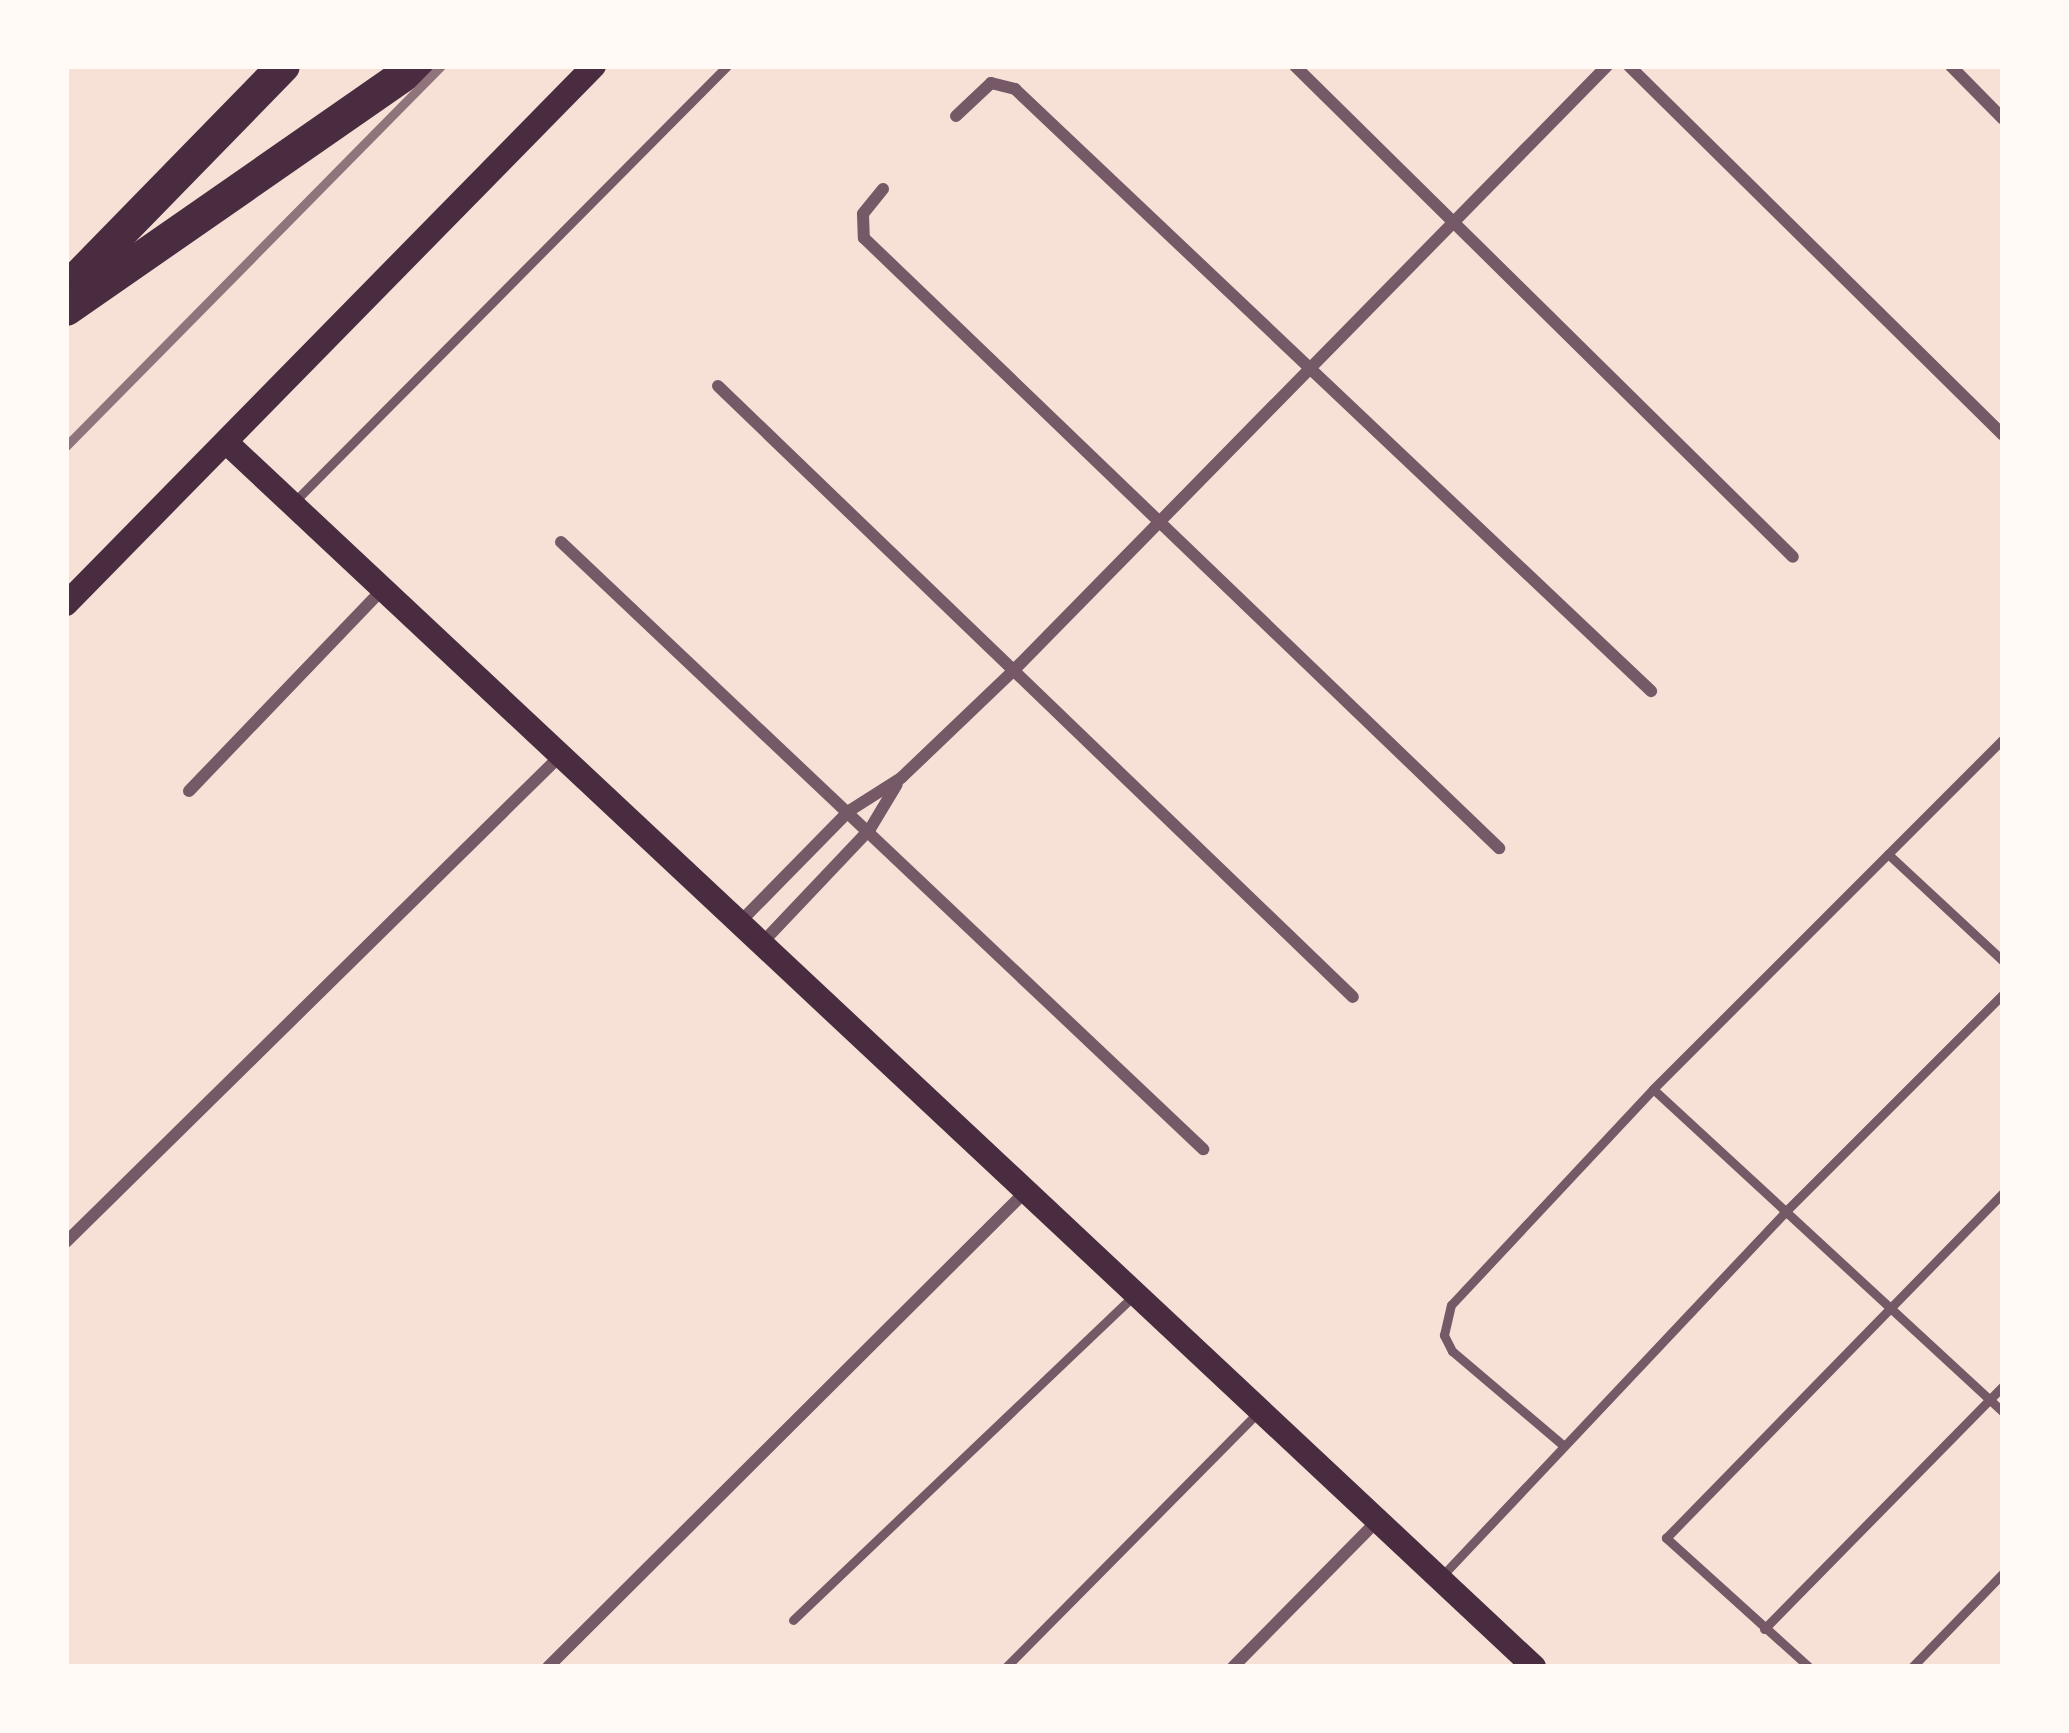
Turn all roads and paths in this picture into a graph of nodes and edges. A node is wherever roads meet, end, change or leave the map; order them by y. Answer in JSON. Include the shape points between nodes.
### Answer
{"nodes":[{"id":1,"x":283,"y":66,"type":"edge"},
{"id":2,"x":416,"y":66,"type":"edge"},
{"id":3,"x":593,"y":66,"type":"edge"},
{"id":4,"x":727,"y":66,"type":"edge"},
{"id":5,"x":1295,"y":66,"type":"edge"},
{"id":6,"x":1629,"y":66,"type":"edge"},
{"id":7,"x":1951,"y":66,"type":"edge"},
{"id":8,"x":1601,"y":68,"type":"edge"},
{"id":9,"x":956,"y":116,"type":"dead end"},
{"id":10,"x":2003,"y":119,"type":"edge"},
{"id":11,"x":883,"y":189,"type":"dead end"},
{"id":12,"x":1455,"y":221,"type":"junction"},
{"id":13,"x":66,"y":288,"type":"edge"},
{"id":14,"x":66,"y":309,"type":"edge"},
{"id":15,"x":1312,"y":370,"type":"junction"},
{"id":16,"x":718,"y":386,"type":"dead end"},
{"id":17,"x":2003,"y":435,"type":"edge"},
{"id":18,"x":226,"y":442,"type":"junction"},
{"id":19,"x":291,"y":505,"type":"junction"},
{"id":20,"x":1162,"y":521,"type":"junction"},
{"id":21,"x":561,"y":542,"type":"dead end"},
{"id":22,"x":1792,"y":557,"type":"dead end"},
{"id":23,"x":380,"y":592,"type":"junction"},
{"id":24,"x":66,"y":604,"type":"edge"},
{"id":25,"x":1014,"y":670,"type":"junction"},
{"id":26,"x":1651,"y":691,"type":"dead end"},
{"id":27,"x":2003,"y":739,"type":"edge"},
{"id":28,"x":560,"y":757,"type":"junction"},
{"id":29,"x":901,"y":778,"type":"junction"},
{"id":30,"x":189,"y":791,"type":"dead end"},
{"id":31,"x":849,"y":811,"type":"junction"},
{"id":32,"x":870,"y":829,"type":"junction"},
{"id":33,"x":1499,"y":848,"type":"dead end"},
{"id":34,"x":1888,"y":854,"type":"junction"},
{"id":35,"x":738,"y":925,"type":"junction"},
{"id":36,"x":760,"y":945,"type":"junction"},
{"id":37,"x":2003,"y":961,"type":"edge"},
{"id":38,"x":2003,"y":994,"type":"edge"},
{"id":39,"x":1353,"y":997,"type":"dead end"},
{"id":40,"x":1653,"y":1089,"type":"junction"},
{"id":41,"x":1203,"y":1149,"type":"dead end"},
{"id":42,"x":2003,"y":1193,"type":"edge"},
{"id":43,"x":1022,"y":1195,"type":"junction"},
{"id":44,"x":1787,"y":1210,"type":"junction"},
{"id":45,"x":66,"y":1242,"type":"edge"},
{"id":46,"x":1133,"y":1296,"type":"junction"},
{"id":47,"x":1890,"y":1305,"type":"junction"},
{"id":48,"x":2003,"y":1386,"type":"edge"},
{"id":49,"x":1990,"y":1400,"type":"junction"},
{"id":50,"x":1259,"y":1411,"type":"junction"},
{"id":51,"x":2003,"y":1412,"type":"edge"},
{"id":52,"x":1564,"y":1447,"type":"junction"},
{"id":53,"x":1378,"y":1520,"type":"junction"},
{"id":54,"x":2003,"y":1573,"type":"edge"},
{"id":55,"x":1439,"y":1579,"type":"junction"},
{"id":56,"x":793,"y":1620,"type":"dead end"},
{"id":57,"x":1764,"y":1629,"type":"junction"},
{"id":58,"x":548,"y":1667,"type":"edge"},
{"id":59,"x":1006,"y":1667,"type":"edge"},
{"id":60,"x":1233,"y":1667,"type":"edge"},
{"id":61,"x":1534,"y":1667,"type":"edge"},
{"id":62,"x":1809,"y":1667,"type":"edge"},
{"id":63,"x":1912,"y":1667,"type":"edge"}],
"edges":[{"from":1,"to":13,"type":"highway"},
{"from":2,"to":14,"type":"highway"},
{"from":3,"to":18,"type":"main road"},
{"from":4,"to":19,"type":"lane"},
{"from":5,"to":12,"type":"street"},
{"from":6,"to":17,"type":"street"},
{"from":7,"to":10,"type":"street"},
{"from":8,"to":12,"type":"street"},
{"from":9,"to":15,"type":"street","via":[[991,83],[1016,89]]},
{"from":11,"to":20,"type":"street","via":[[863,214],[864,238]]},
{"from":12,"to":15,"type":"street"},
{"from":12,"to":22,"type":"street"},
{"from":15,"to":20,"type":"street"},
{"from":15,"to":26,"type":"street"},
{"from":16,"to":25,"type":"street"},
{"from":18,"to":19,"type":"main road"},
{"from":18,"to":24,"type":"main road"},
{"from":19,"to":23,"type":"main road"},
{"from":20,"to":25,"type":"street"},
{"from":20,"to":33,"type":"street"},
{"from":21,"to":31,"type":"street"},
{"from":23,"to":28,"type":"main road"},
{"from":23,"to":30,"type":"street"},
{"from":25,"to":29,"type":"street"},
{"from":25,"to":39,"type":"street"},
{"from":27,"to":34,"type":"lane"},
{"from":28,"to":35,"type":"main road"},
{"from":28,"to":45,"type":"street"},
{"from":29,"to":31,"type":"street"},
{"from":29,"to":32,"type":"street"},
{"from":31,"to":32,"type":"street"},
{"from":31,"to":35,"type":"street"},
{"from":32,"to":36,"type":"street"},
{"from":32,"to":41,"type":"street"},
{"from":34,"to":37,"type":"lane"},
{"from":34,"to":40,"type":"lane"},
{"from":35,"to":36,"type":"main road"},
{"from":36,"to":43,"type":"main road"},
{"from":38,"to":44,"type":"lane"},
{"from":40,"to":44,"type":"lane"},
{"from":40,"to":52,"type":"lane","via":[[1445,1319],[1452,1351]]},
{"from":42,"to":47,"type":"lane"},
{"from":43,"to":46,"type":"main road"},
{"from":43,"to":58,"type":"street"},
{"from":44,"to":47,"type":"lane"},
{"from":44,"to":52,"type":"lane"},
{"from":46,"to":50,"type":"main road"},
{"from":46,"to":56,"type":"lane"},
{"from":47,"to":49,"type":"lane"},
{"from":47,"to":57,"type":"lane","via":[[1666,1538]]},
{"from":48,"to":49,"type":"lane"},
{"from":49,"to":51,"type":"lane"},
{"from":49,"to":57,"type":"lane"},
{"from":50,"to":53,"type":"main road"},
{"from":50,"to":59,"type":"lane"},
{"from":52,"to":55,"type":"lane"},
{"from":53,"to":55,"type":"main road"},
{"from":53,"to":60,"type":"street"},
{"from":54,"to":63,"type":"lane"},
{"from":55,"to":61,"type":"main road"},
{"from":57,"to":62,"type":"lane"}]}
